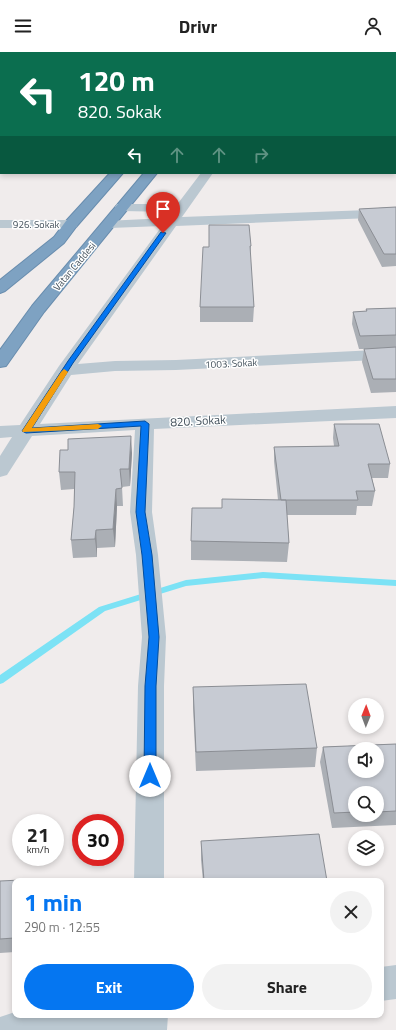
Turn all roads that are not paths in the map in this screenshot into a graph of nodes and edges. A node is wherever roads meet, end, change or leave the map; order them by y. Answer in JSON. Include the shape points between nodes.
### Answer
{"nodes":[{"id":1,"x":116,"y":174,"type":"edge"},
{"id":2,"x":150,"y":174,"type":"edge"},
{"id":3,"x":206,"y":174,"type":"edge"},
{"id":4,"x":396,"y":204,"type":"edge"},
{"id":5,"x":122,"y":207,"type":"junction"},
{"id":6,"x":181,"y":208,"type":"junction"},
{"id":7,"x":396,"y":213,"type":"edge"},
{"id":8,"x":171,"y":222,"type":"junction"},
{"id":9,"x":0,"y":224,"type":"edge"},
{"id":10,"x":71,"y":224,"type":"junction"},
{"id":11,"x":110,"y":224,"type":"junction"},
{"id":12,"x":0,"y":288,"type":"edge"},
{"id":13,"x":396,"y":354,"type":"edge"},
{"id":14,"x":0,"y":362,"type":"edge"},
{"id":15,"x":65,"y":370,"type":"junction"},
{"id":16,"x":396,"y":412,"type":"edge"},
{"id":17,"x":145,"y":424,"type":"junction"},
{"id":18,"x":26,"y":431,"type":"junction"},
{"id":19,"x":0,"y":432,"type":"edge"},
{"id":20,"x":0,"y":471,"type":"edge"},
{"id":21,"x":149,"y":878,"type":"edge"},
{"id":22,"x":396,"y":982,"type":"edge"},
{"id":23,"x":384,"y":984,"type":"edge"},
{"id":24,"x":108,"y":1018,"type":"edge"},
{"id":25,"x":151,"y":1018,"type":"edge"},
{"id":26,"x":10,"y":1030,"type":"edge"},
{"id":27,"x":150,"y":1030,"type":"edge"}],
"edges":[{"from":1,"to":10,"type":"highway"},
{"from":2,"to":5,"type":"highway","name":"Vatan Caddesi"},
{"from":3,"to":6,"type":"street"},
{"from":4,"to":6,"type":"street"},
{"from":5,"to":6,"type":"street"},
{"from":5,"to":11,"type":"highway","name":"Vatan Caddesi"},
{"from":6,"to":8,"type":"street"},
{"from":7,"to":8,"type":"street"},
{"from":8,"to":11,"type":"street"},
{"from":8,"to":15,"type":"street"},
{"from":9,"to":10,"type":"street","name":"926. Sokak"},
{"from":10,"to":12,"type":"highway","via":[[59,240]]},
{"from":11,"to":14,"type":"highway","name":"Vatan Caddesi","via":[[38,309]]},
{"from":13,"to":15,"type":"street","name":"1003. Sokak"},
{"from":15,"to":18,"type":"street"},
{"from":16,"to":17,"type":"street","name":"820. Sokak"},
{"from":17,"to":18,"type":"street","name":"820. Sokak"},
{"from":17,"to":21,"type":"street","via":[[141,512],[154,637]]},
{"from":18,"to":19,"type":"street","name":"820. Sokak"},
{"from":18,"to":20,"type":"street"},
{"from":22,"to":23,"type":"street"},
{"from":24,"to":26,"type":"street"},
{"from":25,"to":27,"type":"street"}]}
